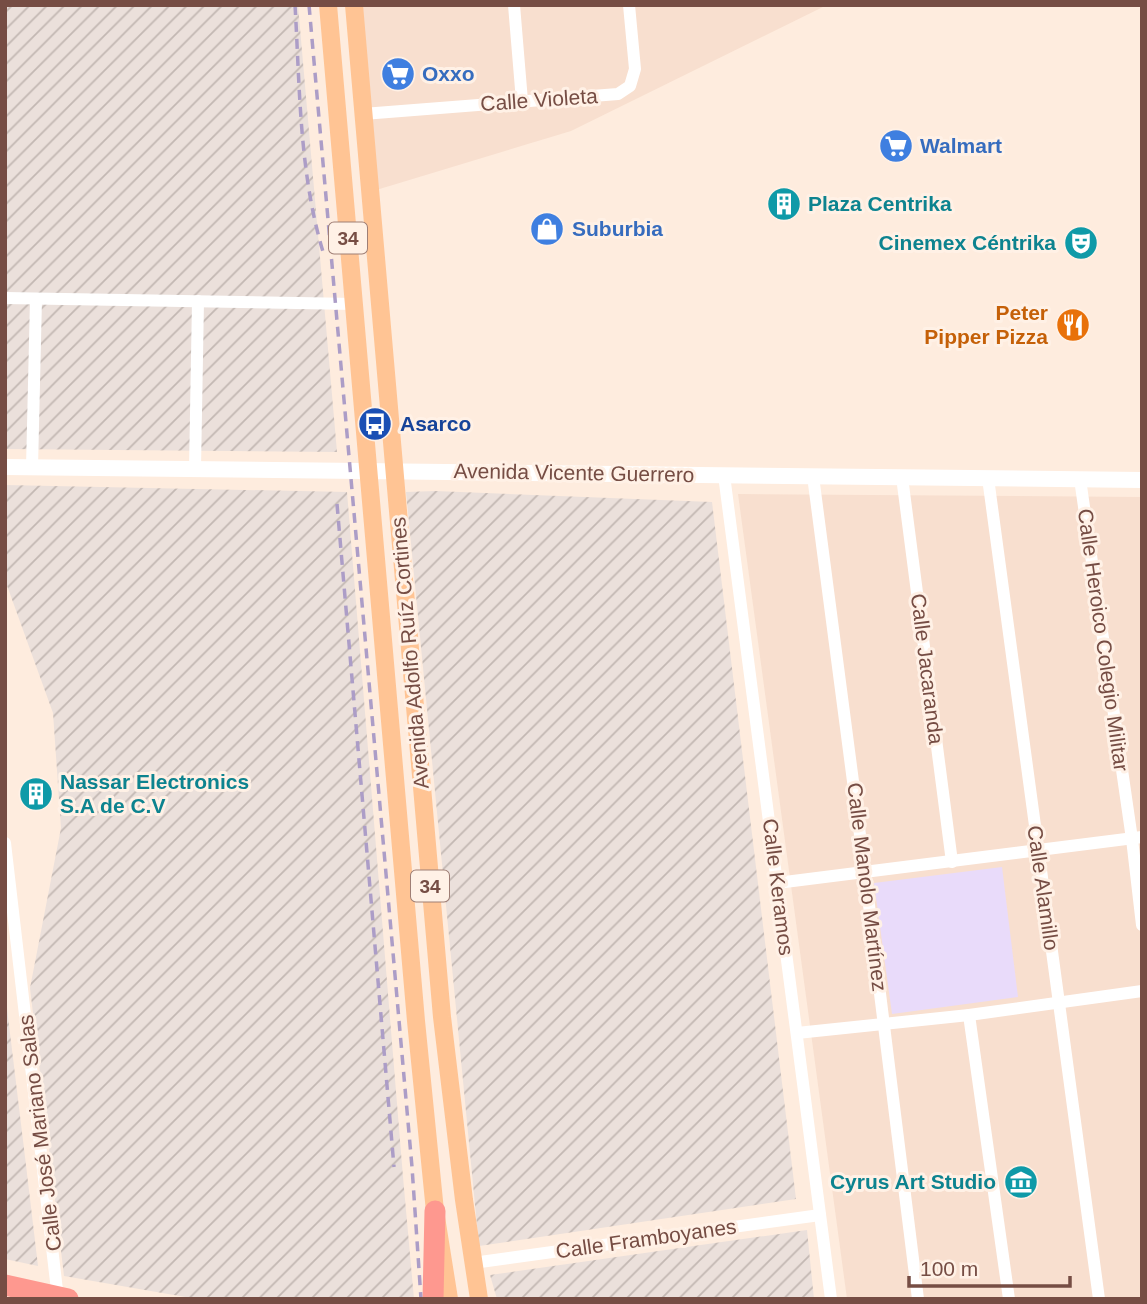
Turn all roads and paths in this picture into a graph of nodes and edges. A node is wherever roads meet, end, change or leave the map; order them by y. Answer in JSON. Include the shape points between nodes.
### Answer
{"nodes":[{"id":1,"x":328,"y":5,"type":"edge"},
{"id":2,"x":354,"y":5,"type":"edge"},
{"id":3,"x":514,"y":5,"type":"edge"},
{"id":4,"x":629,"y":5,"type":"edge"},
{"id":5,"x":522,"y":101,"type":"junction"},
{"id":6,"x":363,"y":114,"type":"junction"},
{"id":7,"x":5,"y":298,"type":"edge"},
{"id":8,"x":36,"y":299,"type":"junction"},
{"id":9,"x":198,"y":301,"type":"junction"},
{"id":10,"x":355,"y":304,"type":"junction"},
{"id":11,"x":5,"y":467,"type":"edge"},
{"id":12,"x":32,"y":468,"type":"junction"},
{"id":13,"x":195,"y":469,"type":"junction"},
{"id":14,"x":368,"y":471,"type":"junction"},
{"id":15,"x":394,"y":471,"type":"junction"},
{"id":16,"x":724,"y":475,"type":"junction"},
{"id":17,"x":813,"y":476,"type":"junction"},
{"id":18,"x":902,"y":477,"type":"junction"},
{"id":19,"x":988,"y":478,"type":"junction"},
{"id":20,"x":1080,"y":479,"type":"junction"},
{"id":21,"x":1142,"y":480,"type":"edge"},
{"id":22,"x":1137,"y":838,"type":"edge"},
{"id":23,"x":5,"y":843,"type":"edge"},
{"id":24,"x":1038,"y":850,"type":"junction"},
{"id":25,"x":952,"y":862,"type":"junction"},
{"id":26,"x":865,"y":873,"type":"junction"},
{"id":27,"x":777,"y":883,"type":"junction"},
{"id":28,"x":1142,"y":925,"type":"edge"},
{"id":29,"x":1142,"y":991,"type":"edge"},
{"id":30,"x":1059,"y":1002,"type":"junction"},
{"id":31,"x":969,"y":1015,"type":"junction"},
{"id":32,"x":884,"y":1024,"type":"junction"},
{"id":33,"x":797,"y":1033,"type":"junction"},
{"id":34,"x":435,"y":1211,"type":"junction"},
{"id":35,"x":820,"y":1215,"type":"junction"},
{"id":36,"x":473,"y":1263,"type":"junction"},
{"id":37,"x":5,"y":1285,"type":"edge"},
{"id":38,"x":61,"y":1298,"type":"edge"},
{"id":39,"x":433,"y":1299,"type":"edge"},
{"id":40,"x":449,"y":1299,"type":"edge"},
{"id":41,"x":479,"y":1299,"type":"edge"},
{"id":42,"x":831,"y":1299,"type":"edge"},
{"id":43,"x":918,"y":1299,"type":"edge"},
{"id":44,"x":1009,"y":1299,"type":"edge"},
{"id":45,"x":1099,"y":1299,"type":"edge"}],
"edges":[{"from":1,"to":10,"type":"main road","name":"Avenida Adolfo Ruíz Cortines","number":"34"},
{"from":2,"to":6,"type":"main road","name":"Avenida Adolfo Ruíz Cortines","number":"34"},
{"from":3,"to":5,"type":"street"},
{"from":4,"to":5,"type":"street","name":"Calle Violeta","via":[[635,69],[625,91]]},
{"from":5,"to":6,"type":"street","name":"Calle Violeta"},
{"from":6,"to":15,"type":"main road","name":"Avenida Adolfo Ruíz Cortines","number":"34"},
{"from":7,"to":8,"type":"street"},
{"from":8,"to":9,"type":"street"},
{"from":8,"to":12,"type":"street"},
{"from":9,"to":10,"type":"street"},
{"from":9,"to":13,"type":"street"},
{"from":10,"to":14,"type":"main road","name":"Avenida Adolfo Ruíz Cortines","number":"34"},
{"from":11,"to":12,"type":"main road","name":"Avenida Vicente Guerrero"},
{"from":12,"to":13,"type":"main road","name":"Avenida Vicente Guerrero"},
{"from":13,"to":14,"type":"main road","name":"Avenida Vicente Guerrero"},
{"from":14,"to":15,"type":"main road","name":"Avenida Vicente Guerrero"},
{"from":14,"to":34,"type":"main road","name":"Avenida Adolfo Ruíz Cortines","number":"34"},
{"from":15,"to":16,"type":"main road","name":"Avenida Vicente Guerrero"},
{"from":15,"to":36,"type":"main road","name":"Avenida Adolfo Ruíz Cortines","number":"34","via":[[442,1017]]},
{"from":16,"to":17,"type":"main road","name":"Avenida Vicente Guerrero"},
{"from":16,"to":27,"type":"street","name":"Calle Keramos"},
{"from":17,"to":18,"type":"main road","name":"Avenida Vicente Guerrero"},
{"from":17,"to":26,"type":"street","name":"Calle Manolo Martínez"},
{"from":18,"to":19,"type":"main road","name":"Avenida Vicente Guerrero"},
{"from":18,"to":25,"type":"street","name":"Calle Jacaranda"},
{"from":19,"to":20,"type":"main road","name":"Avenida Vicente Guerrero"},
{"from":19,"to":24,"type":"street","name":"Calle Alamillo"},
{"from":20,"to":21,"type":"main road","name":"Avenida Vicente Guerrero"},
{"from":20,"to":22,"type":"street","name":"Calle Heroico Colegio Militar"},
{"from":22,"to":24,"type":"street"},
{"from":22,"to":28,"type":"street","name":"Calle Heroico Colegio Militar"},
{"from":23,"to":38,"type":"street","name":"Calle José Mariano Salas"},
{"from":24,"to":25,"type":"street"},
{"from":24,"to":30,"type":"street","name":"Calle Alamillo"},
{"from":25,"to":26,"type":"street"},
{"from":26,"to":27,"type":"street"},
{"from":26,"to":32,"type":"street","name":"Calle Manolo Martínez"},
{"from":27,"to":33,"type":"street","name":"Calle Keramos"},
{"from":29,"to":30,"type":"street"},
{"from":30,"to":31,"type":"street"},
{"from":30,"to":45,"type":"street","name":"Calle Alamillo"},
{"from":31,"to":32,"type":"street"},
{"from":31,"to":44,"type":"street"},
{"from":32,"to":33,"type":"street"},
{"from":32,"to":43,"type":"street","name":"Calle Manolo Martínez"},
{"from":33,"to":35,"type":"street","name":"Calle Keramos"},
{"from":34,"to":39,"type":"highway"},
{"from":34,"to":40,"type":"main road","name":"Avenida Adolfo Ruíz Cortines","number":"34"},
{"from":35,"to":36,"type":"street","name":"Calle Framboyanes"},
{"from":35,"to":42,"type":"street","name":"Calle Keramos"},
{"from":36,"to":41,"type":"main road","name":"Avenida Adolfo Ruíz Cortines","number":"34"},
{"from":37,"to":38,"type":"highway"}]}
